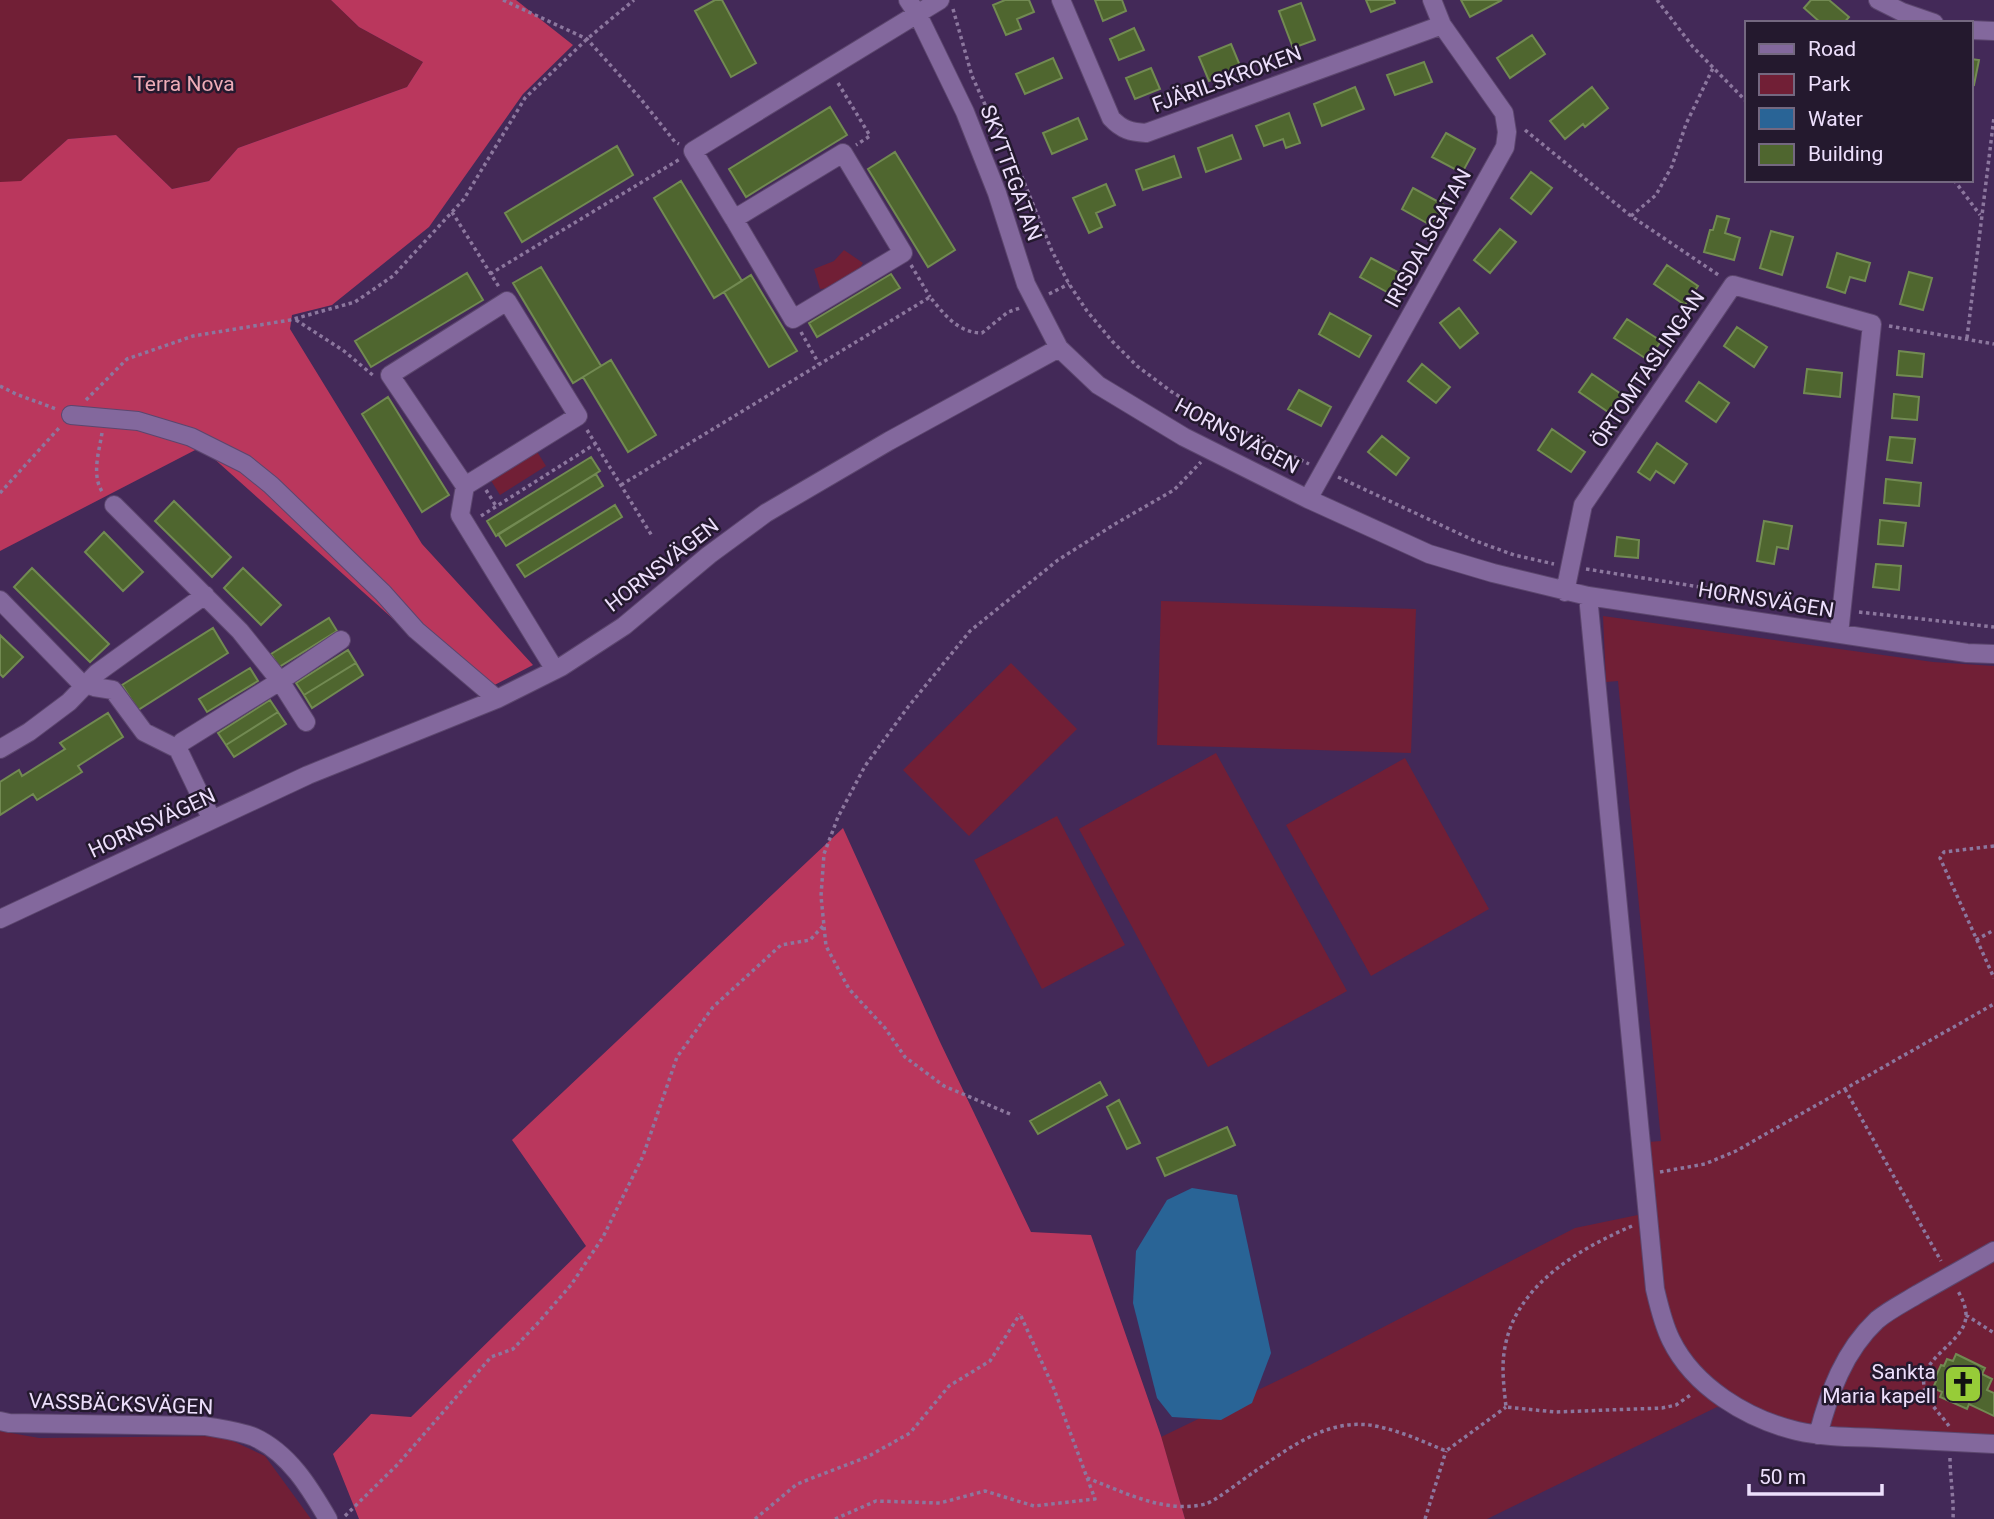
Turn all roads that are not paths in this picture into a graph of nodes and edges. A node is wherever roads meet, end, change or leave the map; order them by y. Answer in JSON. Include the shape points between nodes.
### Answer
{"nodes":[{"id":1,"x":940,"y":0,"type":"edge"},
{"id":2,"x":1061,"y":0,"type":"edge"},
{"id":3,"x":1432,"y":0,"type":"edge"},
{"id":4,"x":1878,"y":0,"type":"edge"},
{"id":5,"x":913,"y":7,"type":"edge"},
{"id":6,"x":1928,"y":21,"type":"edge"},
{"id":7,"x":1441,"y":25,"type":"junction"},
{"id":8,"x":1973,"y":30,"type":"edge"},
{"id":9,"x":1994,"y":31,"type":"edge"},
{"id":10,"x":734,"y":219,"type":"junction"},
{"id":11,"x":1059,"y":348,"type":"junction"},
{"id":12,"x":71,"y":415,"type":"road end"},
{"id":13,"x":465,"y":486,"type":"junction"},
{"id":14,"x":1308,"y":499,"type":"junction"},
{"id":15,"x":114,"y":505,"type":"road end"},
{"id":16,"x":1566,"y":592,"type":"junction"},
{"id":17,"x":205,"y":595,"type":"junction"},
{"id":18,"x":1588,"y":596,"type":"junction"},
{"id":19,"x":0,"y":600,"type":"edge"},
{"id":20,"x":1839,"y":634,"type":"junction"},
{"id":21,"x":341,"y":640,"type":"dead end"},
{"id":22,"x":1994,"y":654,"type":"edge"},
{"id":23,"x":555,"y":670,"type":"junction"},
{"id":24,"x":280,"y":681,"type":"junction"},
{"id":25,"x":85,"y":683,"type":"junction"},
{"id":26,"x":497,"y":699,"type":"junction"},
{"id":27,"x":306,"y":722,"type":"dead end"},
{"id":28,"x":0,"y":749,"type":"edge"},
{"id":29,"x":178,"y":749,"type":"junction"},
{"id":30,"x":212,"y":820,"type":"junction"},
{"id":31,"x":0,"y":919,"type":"edge"},
{"id":32,"x":1994,"y":1251,"type":"edge"},
{"id":33,"x":0,"y":1421,"type":"edge"},
{"id":34,"x":1818,"y":1435,"type":"junction"},
{"id":35,"x":1994,"y":1444,"type":"edge"},
{"id":36,"x":328,"y":1519,"type":"edge"}],
"edges":[{"from":1,"to":5,"type":"street"},
{"from":2,"to":7,"type":"street","name":"FJÄRILSKROKEN","via":[[1111,118],[1120,128],[1146,133]]},
{"from":3,"to":7,"type":"street"},
{"from":4,"to":6,"type":"street"},
{"from":5,"to":10,"type":"street","via":[[829,69],[693,151]]},
{"from":5,"to":11,"type":"street","name":"SKYTTEGATAN","via":[[965,112],[1026,284]]},
{"from":7,"to":14,"type":"street","name":"IRISDALSGATAN","via":[[1504,113],[1504,147]]},
{"from":8,"to":9,"type":"street"},
{"from":10,"to":10,"type":"street","via":[[793,319],[903,253],[844,153]]},
{"from":11,"to":14,"type":"street","name":"HORNSVÄGEN","via":[[1098,385],[1184,437]]},
{"from":11,"to":23,"type":"street","name":"HORNSVÄGEN","via":[[766,513],[624,626]]},
{"from":12,"to":26,"type":"street","via":[[138,421],[191,437],[245,464],[383,593],[416,630]]},
{"from":13,"to":13,"type":"street","via":[[390,375],[507,301],[578,416]]},
{"from":13,"to":23,"type":"street","via":[[460,515]]},
{"from":14,"to":16,"type":"street","name":"HORNSVÄGEN","via":[[1429,554]]},
{"from":15,"to":17,"type":"street"},
{"from":16,"to":18,"type":"street","name":"HORNSVÄGEN"},
{"from":16,"to":20,"type":"street","name":"ÖRTOMTASLINGAN","via":[[1583,505],[1733,285],[1872,324]]},
{"from":17,"to":24,"type":"street"},
{"from":17,"to":25,"type":"street"},
{"from":18,"to":20,"type":"street","name":"HORNSVÄGEN"},
{"from":18,"to":34,"type":"street","via":[[1655,1289],[1662,1318],[1683,1359],[1703,1382],[1752,1415]]},
{"from":19,"to":25,"type":"street"},
{"from":20,"to":22,"type":"street","name":"HORNSVÄGEN"},
{"from":21,"to":24,"type":"street"},
{"from":23,"to":26,"type":"street","name":"HORNSVÄGEN"},
{"from":24,"to":27,"type":"street"},
{"from":24,"to":29,"type":"street","via":[[182,742]]},
{"from":25,"to":28,"type":"street","via":[[69,702]]},
{"from":25,"to":29,"type":"street","via":[[113,690],[144,732]]},
{"from":26,"to":30,"type":"street","name":"HORNSVÄGEN","via":[[308,775]]},
{"from":29,"to":30,"type":"street"},
{"from":30,"to":31,"type":"street","name":"HORNSVÄGEN"},
{"from":32,"to":34,"type":"street","via":[[1878,1319],[1840,1371]]},
{"from":33,"to":36,"type":"street","name":"VASSBÄCKSVÄGEN","via":[[231,1430],[255,1438],[282,1456],[308,1485]]},
{"from":34,"to":35,"type":"street"}]}
